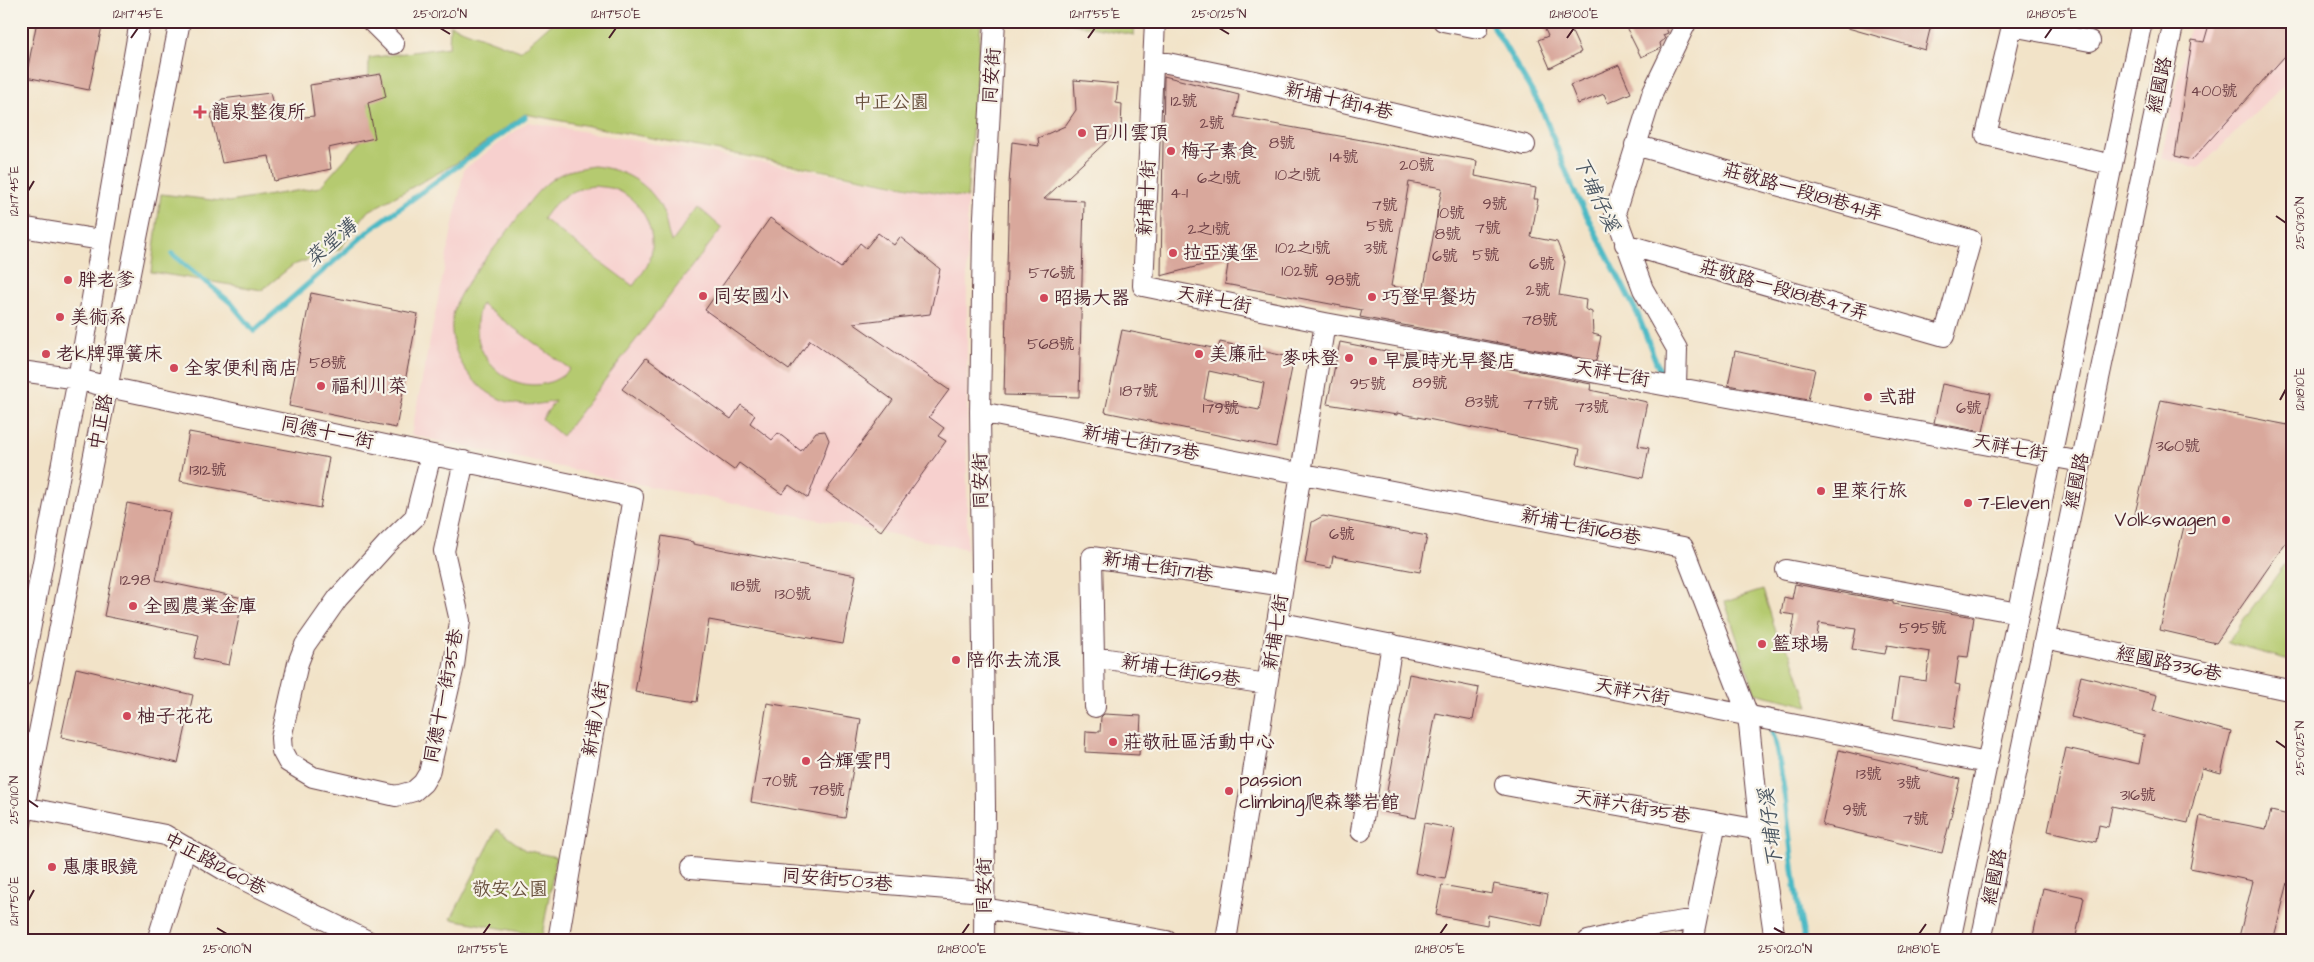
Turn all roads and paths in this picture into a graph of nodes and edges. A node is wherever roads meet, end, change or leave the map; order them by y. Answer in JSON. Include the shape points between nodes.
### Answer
{"nodes":[{"id":1,"x":140,"y":21,"type":"edge"},
{"id":2,"x":180,"y":21,"type":"edge"},
{"id":3,"x":370,"y":21,"type":"edge"},
{"id":4,"x":995,"y":21,"type":"edge"},
{"id":5,"x":1155,"y":21,"type":"edge"},
{"id":6,"x":1443,"y":21,"type":"edge"},
{"id":7,"x":1687,"y":21,"type":"edge"},
{"id":8,"x":2142,"y":21,"type":"edge"},
{"id":9,"x":2174,"y":21,"type":"edge"},
{"id":10,"x":1478,"y":28,"type":"dead end"},
{"id":11,"x":2090,"y":41,"type":"dead end"},
{"id":12,"x":394,"y":44,"type":"dead end"},
{"id":13,"x":1153,"y":60,"type":"junction"},
{"id":14,"x":1525,"y":145,"type":"dead end"},
{"id":15,"x":1636,"y":145,"type":"junction"},
{"id":16,"x":2112,"y":165,"type":"junction"},
{"id":17,"x":21,"y":227,"type":"edge"},
{"id":18,"x":101,"y":240,"type":"junction"},
{"id":19,"x":1625,"y":244,"type":"junction"},
{"id":20,"x":1143,"y":286,"type":"joint"},
{"id":21,"x":1326,"y":323,"type":"junction"},
{"id":22,"x":1944,"y":336,"type":"joint"},
{"id":23,"x":21,"y":371,"type":"edge"},
{"id":24,"x":78,"y":378,"type":"junction"},
{"id":25,"x":1673,"y":385,"type":"junction"},
{"id":26,"x":108,"y":387,"type":"junction"},
{"id":27,"x":980,"y":412,"type":"junction"},
{"id":28,"x":431,"y":455,"type":"junction"},
{"id":29,"x":2051,"y":456,"type":"junction"},
{"id":30,"x":464,"y":461,"type":"junction"},
{"id":31,"x":2082,"y":462,"type":"junction"},
{"id":32,"x":1301,"y":474,"type":"junction"},
{"id":33,"x":633,"y":497,"type":"joint"},
{"id":34,"x":1786,"y":570,"type":"dead end"},
{"id":35,"x":1283,"y":586,"type":"junction"},
{"id":36,"x":2018,"y":613,"type":"junction"},
{"id":37,"x":1277,"y":622,"type":"junction"},
{"id":38,"x":2044,"y":638,"type":"junction"},
{"id":39,"x":1392,"y":644,"type":"junction"},
{"id":40,"x":1095,"y":657,"type":"junction"},
{"id":41,"x":21,"y":677,"type":"edge"},
{"id":42,"x":1267,"y":684,"type":"junction"},
{"id":43,"x":2293,"y":691,"type":"edge"},
{"id":44,"x":1095,"y":707,"type":"dead end"},
{"id":45,"x":1753,"y":716,"type":"junction"},
{"id":46,"x":1987,"y":763,"type":"junction"},
{"id":47,"x":1505,"y":784,"type":"dead end"},
{"id":48,"x":23,"y":815,"type":"edge"},
{"id":49,"x":1716,"y":822,"type":"junction"},
{"id":50,"x":1760,"y":830,"type":"junction"},
{"id":51,"x":1361,"y":831,"type":"dead end"},
{"id":52,"x":186,"y":847,"type":"junction"},
{"id":53,"x":691,"y":868,"type":"dead end"},
{"id":54,"x":984,"y":900,"type":"junction"},
{"id":55,"x":1696,"y":919,"type":"junction"},
{"id":56,"x":157,"y":941,"type":"edge"},
{"id":57,"x":368,"y":941,"type":"edge"},
{"id":58,"x":558,"y":941,"type":"edge"},
{"id":59,"x":984,"y":941,"type":"edge"},
{"id":60,"x":1167,"y":941,"type":"edge"},
{"id":61,"x":1226,"y":941,"type":"edge"},
{"id":62,"x":1588,"y":941,"type":"edge"},
{"id":63,"x":1692,"y":941,"type":"edge"},
{"id":64,"x":1775,"y":941,"type":"edge"},
{"id":65,"x":1950,"y":941,"type":"edge"},
{"id":66,"x":1981,"y":941,"type":"edge"}],
"edges":[{"from":1,"to":18,"type":"street","name":"中正路"},
{"from":2,"to":26,"type":"street","name":"中正路"},
{"from":3,"to":12,"type":"street"},
{"from":4,"to":27,"type":"street","name":"同安街","via":[[983,234]]},
{"from":5,"to":13,"type":"street","name":"新埔十街"},
{"from":6,"to":10,"type":"street"},
{"from":7,"to":15,"type":"street","via":[[1653,91]]},
{"from":8,"to":16,"type":"street","name":"經國路"},
{"from":9,"to":31,"type":"street","name":"經國路"},
{"from":11,"to":16,"type":"street","via":[[2012,26],[1986,135]]},
{"from":13,"to":14,"type":"street","name":"新埔十街14巷"},
{"from":13,"to":20,"type":"street","name":"新埔十街"},
{"from":15,"to":19,"type":"street","via":[[1615,213]]},
{"from":15,"to":22,"type":"street","name":"莊敬路一段181巷41弄","via":[[1971,240]]},
{"from":16,"to":29,"type":"street","name":"經國路"},
{"from":17,"to":18,"type":"street"},
{"from":18,"to":24,"type":"street","name":"中正路"},
{"from":19,"to":22,"type":"street","name":"莊敬路一段181巷47弄"},
{"from":19,"to":25,"type":"street","via":[[1643,289],[1677,349]]},
{"from":20,"to":21,"type":"street","name":"天祥七街"},
{"from":21,"to":25,"type":"street","name":"天祥七街"},
{"from":21,"to":32,"type":"street","name":"新埔七街"},
{"from":23,"to":24,"type":"street","name":"同德十一街"},
{"from":24,"to":26,"type":"street","name":"同德十一街"},
{"from":24,"to":41,"type":"street","name":"中正路"},
{"from":25,"to":29,"type":"street","name":"天祥七街"},
{"from":26,"to":28,"type":"street","name":"同德十一街"},
{"from":26,"to":48,"type":"street","name":"中正路"},
{"from":27,"to":32,"type":"street","name":"新埔七街173巷"},
{"from":27,"to":54,"type":"street","name":"同安街"},
{"from":28,"to":30,"type":"street","name":"同德十一街"},
{"from":28,"to":30,"type":"street","name":"同德十一街35巷","via":[[415,517],[338,598],[317,625],[298,663],[281,738],[282,751],[288,762],[313,777],[396,796],[414,791],[429,773],[454,666],[460,621],[444,551]]},
{"from":29,"to":31,"type":"street","name":"天祥七街"},
{"from":29,"to":36,"type":"street","name":"經國路"},
{"from":30,"to":33,"type":"street","name":"同德十一街"},
{"from":31,"to":38,"type":"street","name":"經國路"},
{"from":32,"to":35,"type":"street","name":"新埔七街"},
{"from":32,"to":45,"type":"street","name":"新埔七街168巷","via":[[1683,547]]},
{"from":33,"to":58,"type":"street","name":"新埔八街"},
{"from":34,"to":36,"type":"street"},
{"from":35,"to":37,"type":"street","name":"新埔七街"},
{"from":35,"to":40,"type":"street","name":"新埔七街171巷","via":[[1092,556]]},
{"from":36,"to":46,"type":"street","name":"經國路"},
{"from":37,"to":39,"type":"street","name":"天祥六街"},
{"from":37,"to":42,"type":"street","name":"新埔七街"},
{"from":38,"to":43,"type":"street","name":"經國路336巷"},
{"from":38,"to":66,"type":"street","name":"經國路"},
{"from":39,"to":45,"type":"street","name":"天祥六街"},
{"from":39,"to":51,"type":"street"},
{"from":40,"to":42,"type":"street","name":"新埔七街169巷"},
{"from":40,"to":44,"type":"street","name":"新埔七街171巷"},
{"from":42,"to":61,"type":"street","name":"新埔七街"},
{"from":45,"to":46,"type":"street","name":"天祥六街"},
{"from":45,"to":50,"type":"street"},
{"from":46,"to":65,"type":"street","name":"經國路"},
{"from":47,"to":49,"type":"street","name":"天祥六街35巷"},
{"from":48,"to":52,"type":"street","name":"中正路1260巷","via":[[155,833]]},
{"from":49,"to":50,"type":"street","name":"天祥六街35巷"},
{"from":49,"to":55,"type":"street"},
{"from":50,"to":64,"type":"street"},
{"from":52,"to":56,"type":"street"},
{"from":52,"to":57,"type":"street","name":"中正路1260巷","via":[[226,871]]},
{"from":53,"to":54,"type":"street","name":"同安街503巷"},
{"from":54,"to":59,"type":"street","name":"同安街"},
{"from":54,"to":60,"type":"street","name":"同安街503巷"},
{"from":55,"to":62,"type":"street"},
{"from":55,"to":63,"type":"street"}]}
